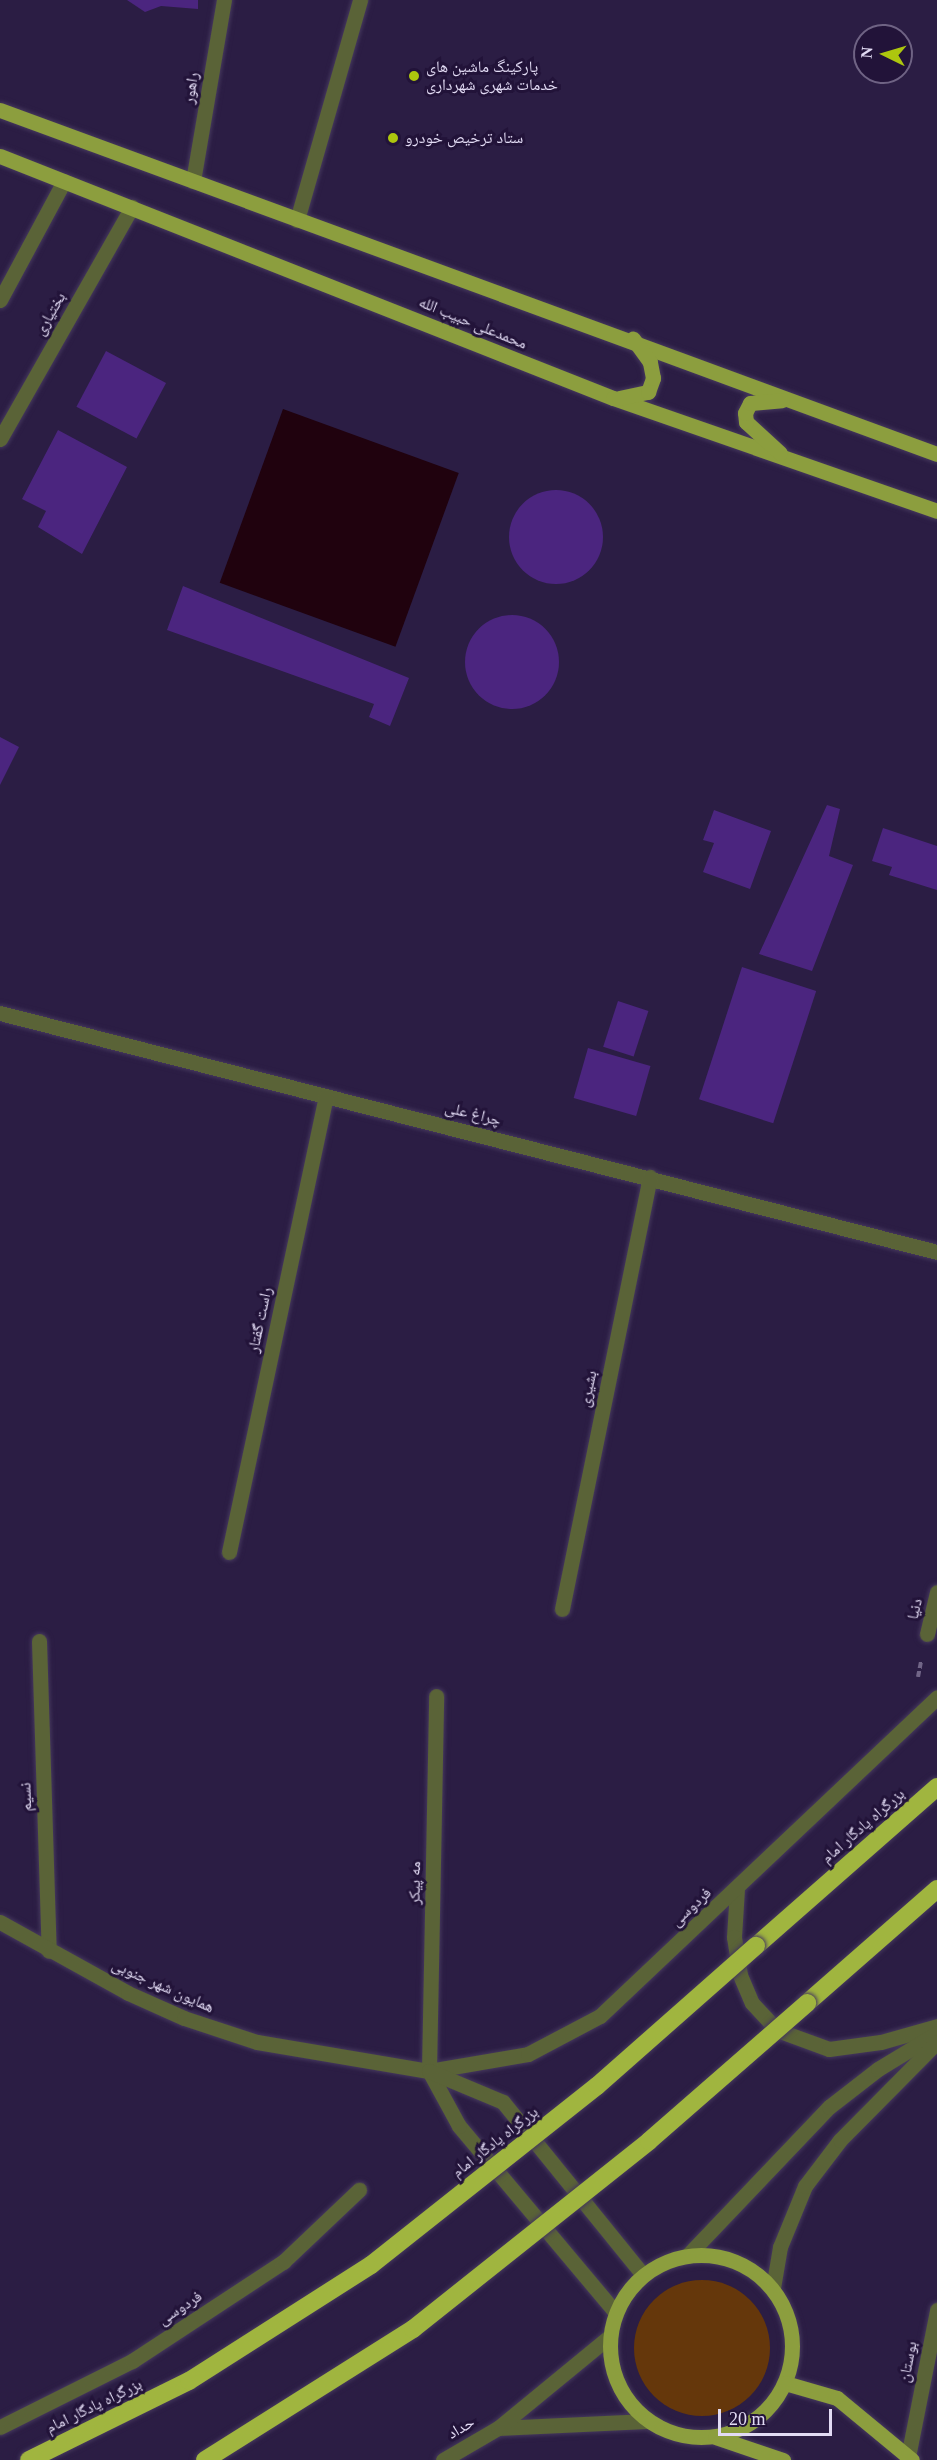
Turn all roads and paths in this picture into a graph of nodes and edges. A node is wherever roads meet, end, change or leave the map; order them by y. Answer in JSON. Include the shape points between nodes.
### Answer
{"nodes":[{"id":1,"x":224,"y":0,"type":"edge"},
{"id":2,"x":360,"y":0,"type":"edge"},
{"id":3,"x":0,"y":110,"type":"edge"},
{"id":4,"x":0,"y":156,"type":"edge"},
{"id":5,"x":64,"y":181,"type":"junction"},
{"id":6,"x":193,"y":181,"type":"junction"},
{"id":7,"x":132,"y":207,"type":"junction"},
{"id":8,"x":297,"y":220,"type":"junction"},
{"id":9,"x":0,"y":300,"type":"edge"},
{"id":10,"x":633,"y":339,"type":"junction"},
{"id":11,"x":614,"y":398,"type":"junction"},
{"id":12,"x":797,"y":401,"type":"junction"},
{"id":13,"x":0,"y":439,"type":"edge"},
{"id":14,"x":937,"y":454,"type":"edge"},
{"id":15,"x":787,"y":458,"type":"junction"},
{"id":16,"x":937,"y":511,"type":"edge"},
{"id":17,"x":0,"y":1013,"type":"edge"},
{"id":18,"x":326,"y":1096,"type":"junction"},
{"id":19,"x":650,"y":1177,"type":"junction"},
{"id":20,"x":937,"y":1252,"type":"edge"},
{"id":21,"x":229,"y":1552,"type":"dead end"},
{"id":22,"x":937,"y":1592,"type":"edge"},
{"id":23,"x":561,"y":1609,"type":"dead end"},
{"id":24,"x":927,"y":1634,"type":"dead end"},
{"id":25,"x":39,"y":1641,"type":"dead end"},
{"id":26,"x":436,"y":1696,"type":"dead end"},
{"id":27,"x":937,"y":1698,"type":"edge"},
{"id":28,"x":937,"y":1787,"type":"edge"},
{"id":29,"x":737,"y":1889,"type":"junction"},
{"id":30,"x":937,"y":1889,"type":"edge"},
{"id":31,"x":0,"y":1922,"type":"edge"},
{"id":32,"x":49,"y":1951,"type":"junction"},
{"id":33,"x":937,"y":2026,"type":"edge"},
{"id":34,"x":937,"y":2033,"type":"edge"},
{"id":35,"x":937,"y":2042,"type":"edge"},
{"id":36,"x":429,"y":2071,"type":"junction"},
{"id":37,"x":360,"y":2190,"type":"dead end"},
{"id":38,"x":687,"y":2256,"type":"junction"},
{"id":39,"x":643,"y":2275,"type":"junction"},
{"id":40,"x":773,"y":2288,"type":"junction"},
{"id":41,"x":937,"y":2310,"type":"edge"},
{"id":42,"x":616,"y":2313,"type":"junction"},
{"id":43,"x":610,"y":2336,"type":"junction"},
{"id":44,"x":785,"y":2383,"type":"junction"},
{"id":45,"x":647,"y":2421,"type":"junction"},
{"id":46,"x":0,"y":2427,"type":"edge"},
{"id":47,"x":498,"y":2428,"type":"junction"},
{"id":48,"x":715,"y":2437,"type":"junction"},
{"id":49,"x":910,"y":2458,"type":"edge"},
{"id":50,"x":29,"y":2460,"type":"edge"},
{"id":51,"x":205,"y":2460,"type":"edge"},
{"id":52,"x":443,"y":2460,"type":"edge"},
{"id":53,"x":783,"y":2460,"type":"edge"}],
"edges":[{"from":1,"to":6,"type":"street","name":"راهور"},
{"from":2,"to":8,"type":"street"},
{"from":3,"to":6,"type":"main road"},
{"from":4,"to":5,"type":"main road","name":"محمدعلی حبیب الله"},
{"from":5,"to":7,"type":"main road","name":"محمدعلی حبیب الله"},
{"from":5,"to":9,"type":"street"},
{"from":6,"to":8,"type":"main road"},
{"from":7,"to":11,"type":"main road","name":"محمدعلی حبیب الله"},
{"from":7,"to":13,"type":"street","name":"بختیاری"},
{"from":8,"to":10,"type":"main road"},
{"from":10,"to":11,"type":"main road","via":[[653,370],[648,392]]},
{"from":10,"to":12,"type":"main road"},
{"from":11,"to":15,"type":"main road","name":"محمدعلی حبیب الله"},
{"from":12,"to":14,"type":"main road"},
{"from":12,"to":15,"type":"main road","via":[[763,398],[750,403],[745,413],[746,422]]},
{"from":15,"to":16,"type":"main road","name":"محمدعلی حبیب الله"},
{"from":17,"to":18,"type":"street","name":"چراغ‌ علی"},
{"from":18,"to":19,"type":"street","name":"چراغ‌ علی"},
{"from":18,"to":21,"type":"street","name":"راست گفتار"},
{"from":19,"to":20,"type":"street","name":"چراغ‌ علی"},
{"from":19,"to":23,"type":"street","name":"بشیری"},
{"from":22,"to":24,"type":"street","name":"دنیا"},
{"from":25,"to":32,"type":"street","name":"نسیم"},
{"from":26,"to":36,"type":"street","name":"مه‌ پیکر"},
{"from":27,"to":29,"type":"street","name":"فردوسی"},
{"from":28,"to":50,"type":"highway","name":"بزرگراه یادگار امام","bridge":true,"via":[[597,2086],[371,2265],[189,2381]]},
{"from":29,"to":33,"type":"street","via":[[734,1937],[740,1975],[752,2003],[777,2030],[829,2049],[881,2042]]},
{"from":29,"to":36,"type":"street","name":"فردوسی","via":[[600,2016],[528,2054]]},
{"from":30,"to":51,"type":"highway","bridge":true,"via":[[649,2141],[413,2329]]},
{"from":31,"to":32,"type":"street","name":"همایون‌ شهر جنوبی"},
{"from":32,"to":36,"type":"street","name":"همایون‌ شهر جنوبی","via":[[184,2018],[257,2042]]},
{"from":34,"to":38,"type":"street","via":[[878,2069],[829,2107]]},
{"from":35,"to":40,"type":"street","via":[[840,2140],[805,2186],[780,2247]]},
{"from":36,"to":39,"type":"street","via":[[503,2102]]},
{"from":36,"to":42,"type":"street","via":[[459,2126]]},
{"from":37,"to":46,"type":"street","name":"فردوسی","via":[[274,2268],[132,2361]]},
{"from":38,"to":39,"type":"main road"},
{"from":38,"to":40,"type":"main road","via":[[735,2260]]},
{"from":39,"to":42,"type":"main road"},
{"from":40,"to":44,"type":"main road","via":[[792,2332]]},
{"from":41,"to":49,"type":"street","name":"بوستان"},
{"from":42,"to":43,"type":"main road"},
{"from":43,"to":45,"type":"main road","via":[[617,2384]]},
{"from":43,"to":47,"type":"street","name":"حداد"},
{"from":44,"to":48,"type":"main road","via":[[759,2418]]},
{"from":44,"to":49,"type":"main road","via":[[837,2398]]},
{"from":45,"to":47,"type":"street"},
{"from":45,"to":48,"type":"main road","via":[[684,2436]]},
{"from":47,"to":52,"type":"street","name":"حداد"},
{"from":48,"to":53,"type":"main road"}]}
